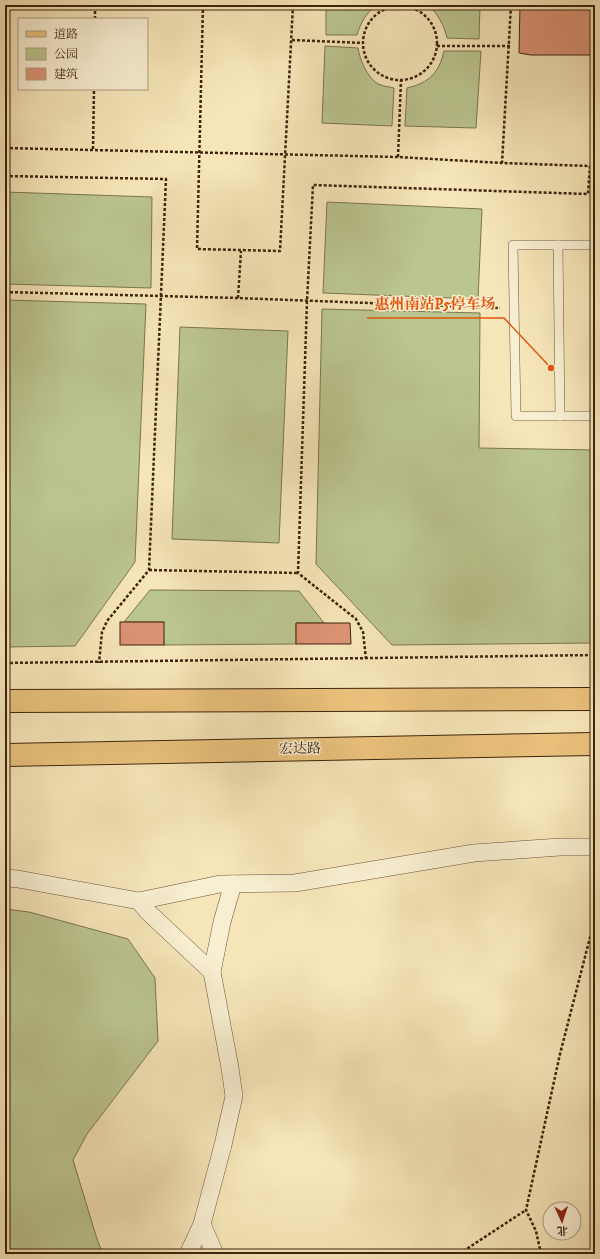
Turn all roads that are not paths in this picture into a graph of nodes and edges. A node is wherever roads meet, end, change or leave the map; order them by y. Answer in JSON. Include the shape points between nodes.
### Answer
{"nodes":[{"id":1,"x":595,"y":244,"type":"edge"},
{"id":2,"x":558,"y":245,"type":"junction"},
{"id":3,"x":560,"y":416,"type":"junction"},
{"id":4,"x":595,"y":416,"type":"edge"},
{"id":5,"x":595,"y":698,"type":"edge"},
{"id":6,"x":5,"y":701,"type":"edge"},
{"id":7,"x":595,"y":744,"type":"edge"},
{"id":8,"x":5,"y":755,"type":"edge"},
{"id":9,"x":595,"y":848,"type":"edge"},
{"id":10,"x":5,"y":878,"type":"edge"},
{"id":11,"x":233,"y":884,"type":"junction"},
{"id":12,"x":139,"y":901,"type":"junction"},
{"id":13,"x":212,"y":972,"type":"junction"},
{"id":14,"x":202,"y":1224,"type":"junction"},
{"id":15,"x":188,"y":1254,"type":"edge"},
{"id":16,"x":215,"y":1254,"type":"edge"}],
"edges":[{"from":1,"to":2,"type":"lane"},
{"from":2,"to":3,"type":"lane"},
{"from":2,"to":3,"type":"lane","via":[[513,244],[516,416]]},
{"from":3,"to":4,"type":"lane"},
{"from":5,"to":6,"type":"main road"},
{"from":7,"to":8,"type":"main road","name":"宏达路"},
{"from":9,"to":11,"type":"street","via":[[560,847],[474,853],[295,883]]},
{"from":10,"to":12,"type":"street"},
{"from":11,"to":12,"type":"street","via":[[220,884]]},
{"from":11,"to":13,"type":"street"},
{"from":12,"to":13,"type":"street"},
{"from":13,"to":14,"type":"street","via":[[234,1096]]},
{"from":14,"to":15,"type":"street"},
{"from":14,"to":16,"type":"street"}]}
